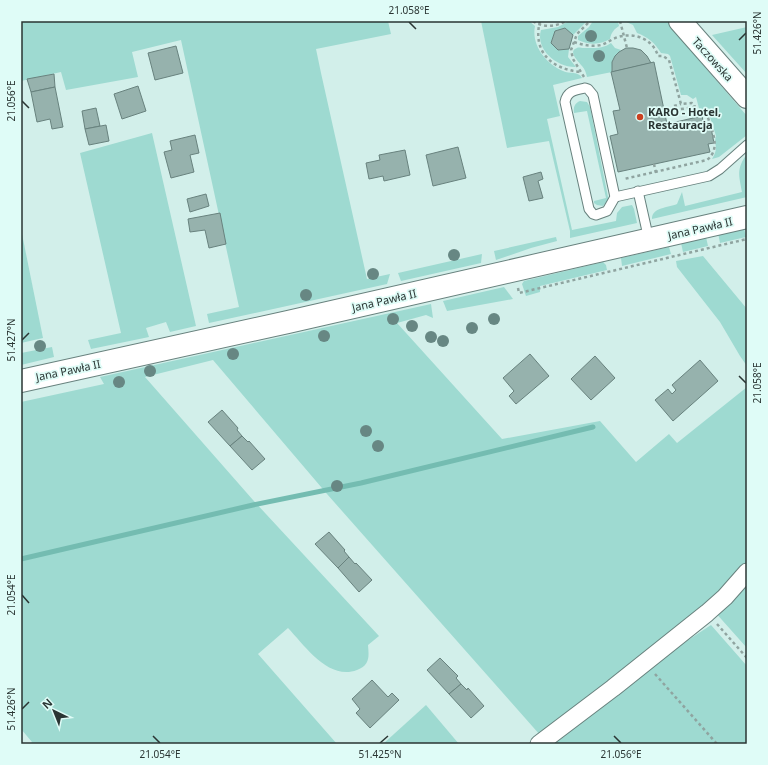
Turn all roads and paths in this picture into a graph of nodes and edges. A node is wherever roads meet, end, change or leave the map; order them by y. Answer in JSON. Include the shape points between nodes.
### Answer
{"nodes":[{"id":1,"x":532,"y":21,"type":"edge"},
{"id":2,"x":566,"y":21,"type":"edge"},
{"id":3,"x":590,"y":21,"type":"edge"},
{"id":4,"x":620,"y":21,"type":"edge"},
{"id":5,"x":680,"y":21,"type":"edge"},
{"id":6,"x":540,"y":23,"type":"edge"},
{"id":7,"x":623,"y":36,"type":"junction"},
{"id":8,"x":574,"y":42,"type":"junction"},
{"id":9,"x":627,"y":48,"type":"dead end"},
{"id":10,"x":582,"y":72,"type":"junction"},
{"id":11,"x":584,"y":78,"type":"dead end"},
{"id":12,"x":747,"y":97,"type":"edge"},
{"id":13,"x":681,"y":104,"type":"junction"},
{"id":14,"x":674,"y":106,"type":"dead end"},
{"id":15,"x":695,"y":107,"type":"junction"},
{"id":16,"x":675,"y":110,"type":"dead end"},
{"id":17,"x":747,"y":145,"type":"edge"},
{"id":18,"x":654,"y":164,"type":"dead end"},
{"id":19,"x":656,"y":172,"type":"junction"},
{"id":20,"x":622,"y":178,"type":"dead end"},
{"id":21,"x":657,"y":179,"type":"dead end"},
{"id":22,"x":638,"y":191,"type":"junction"},
{"id":23,"x":615,"y":197,"type":"junction"},
{"id":24,"x":747,"y":217,"type":"edge"},
{"id":25,"x":747,"y":239,"type":"edge"},
{"id":26,"x":649,"y":240,"type":"junction"},
{"id":27,"x":540,"y":288,"type":"dead end"},
{"id":28,"x":21,"y":381,"type":"edge"},
{"id":29,"x":747,"y":572,"type":"edge"},
{"id":30,"x":707,"y":613,"type":"junction"},
{"id":31,"x":747,"y":658,"type":"edge"},
{"id":32,"x":645,"y":662,"type":"junction"},
{"id":33,"x":539,"y":744,"type":"edge"},
{"id":34,"x":717,"y":744,"type":"edge"}],
"edges":[{"from":1,"to":6,"type":"path"},
{"from":2,"to":6,"type":"path","via":[[554,26]]},
{"from":3,"to":8,"type":"path","via":[[578,31]]},
{"from":4,"to":7,"type":"path"},
{"from":5,"to":12,"type":"main road","name":"Taczowska"},
{"from":6,"to":10,"type":"path","via":[[538,40],[546,56],[566,70]]},
{"from":7,"to":8,"type":"path","via":[[601,45],[589,46]]},
{"from":7,"to":9,"type":"path"},
{"from":7,"to":13,"type":"path","via":[[635,35],[647,40],[658,56],[669,60]]},
{"from":8,"to":10,"type":"path","via":[[571,54]]},
{"from":10,"to":11,"type":"path"},
{"from":13,"to":14,"type":"path"},
{"from":13,"to":15,"type":"path","via":[[692,103]]},
{"from":15,"to":16,"type":"path"},
{"from":15,"to":19,"type":"path","via":[[697,115],[707,114],[715,144],[713,154],[703,162]]},
{"from":17,"to":22,"type":"lane","via":[[709,176]]},
{"from":18,"to":19,"type":"path"},
{"from":19,"to":20,"type":"path"},
{"from":19,"to":21,"type":"path"},
{"from":22,"to":23,"type":"lane"},
{"from":22,"to":26,"type":"lane"},
{"from":23,"to":23,"type":"lane","via":[[605,212],[592,214],[589,209],[565,102],[573,90],[585,88],[593,95]]},
{"from":24,"to":26,"type":"main road","name":"Jana Pawła II"},
{"from":25,"to":27,"type":"path"},
{"from":26,"to":28,"type":"main road","name":"Jana Pawła II"},
{"from":29,"to":30,"type":"street"},
{"from":30,"to":31,"type":"path"},
{"from":30,"to":32,"type":"street"},
{"from":32,"to":33,"type":"street"},
{"from":32,"to":34,"type":"path"}]}
